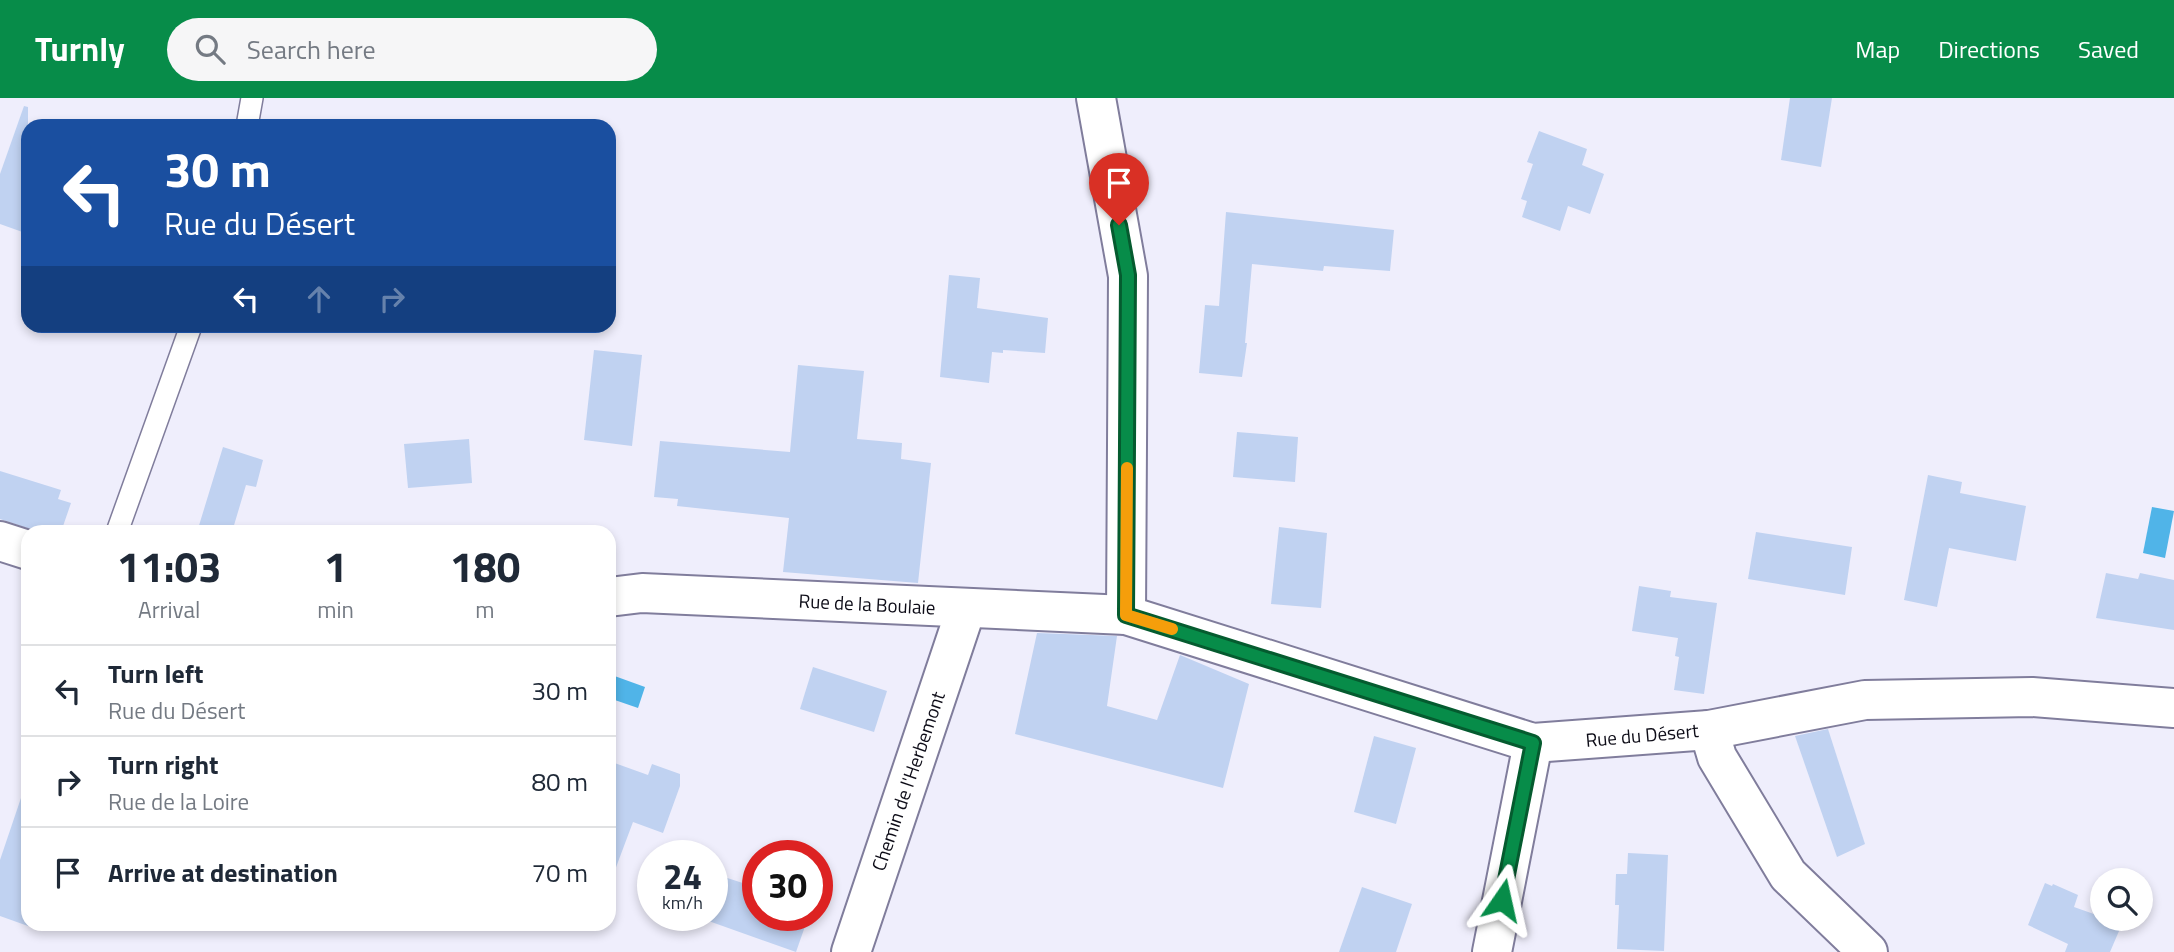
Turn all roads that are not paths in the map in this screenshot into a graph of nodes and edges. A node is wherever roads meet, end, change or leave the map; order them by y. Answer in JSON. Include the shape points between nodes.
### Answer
{"nodes":[{"id":1,"x":252,"y":98,"type":"edge"},
{"id":2,"x":1096,"y":98,"type":"edge"},
{"id":3,"x":248,"y":119,"type":"edge"},
{"id":4,"x":188,"y":333,"type":"edge"},
{"id":5,"x":120,"y":525,"type":"edge"},
{"id":6,"x":0,"y":541,"type":"edge"},
{"id":7,"x":21,"y":548,"type":"edge"},
{"id":8,"x":616,"y":596,"type":"edge"},
{"id":9,"x":965,"y":609,"type":"junction"},
{"id":10,"x":1126,"y":615,"type":"junction"},
{"id":11,"x":2174,"y":708,"type":"edge"},
{"id":12,"x":1709,"y":730,"type":"junction"},
{"id":13,"x":1533,"y":743,"type":"junction"},
{"id":14,"x":850,"y":952,"type":"edge"},
{"id":15,"x":1492,"y":952,"type":"edge"},
{"id":16,"x":1868,"y":952,"type":"edge"}],
"edges":[{"from":1,"to":3,"type":"lane"},
{"from":2,"to":10,"type":"street","via":[[1128,275]]},
{"from":4,"to":5,"type":"lane"},
{"from":6,"to":7,"type":"street"},
{"from":8,"to":9,"type":"street","name":"Rue de la Boulaie","via":[[642,593]]},
{"from":9,"to":10,"type":"street","name":"Rue de la Boulaie"},
{"from":9,"to":14,"type":"street","name":"Chemin de l'Herbemont"},
{"from":10,"to":13,"type":"street","name":"Rue du Désert"},
{"from":11,"to":12,"type":"street","name":"Rue du Désert","via":[[2032,696],[1865,701]]},
{"from":12,"to":13,"type":"street","name":"Rue du Désert"},
{"from":12,"to":16,"type":"street","via":[[1717,757],[1788,875]]},
{"from":13,"to":15,"type":"street"}]}
